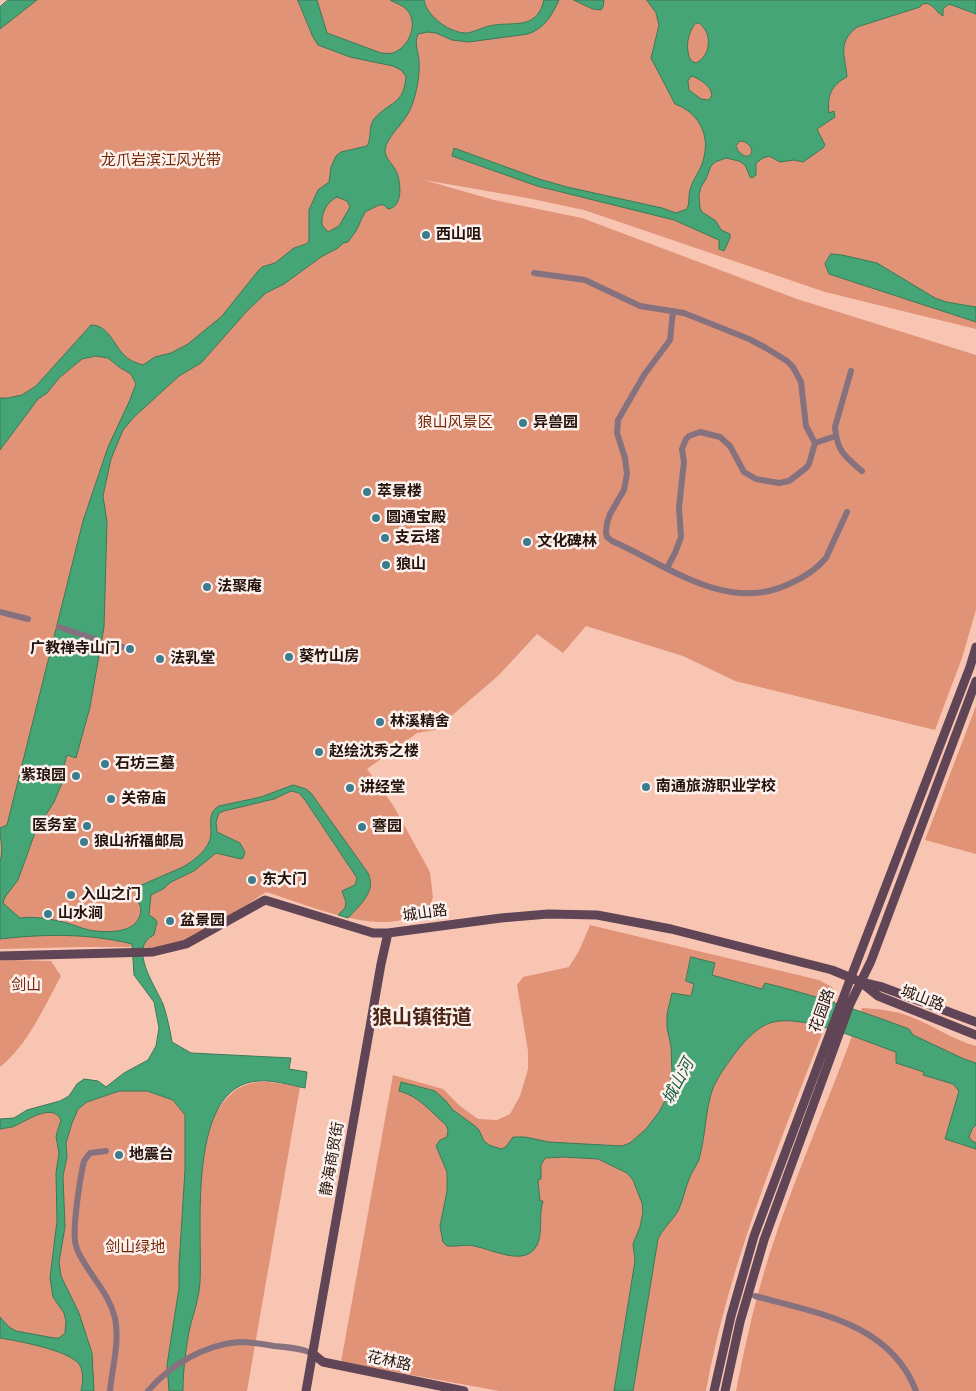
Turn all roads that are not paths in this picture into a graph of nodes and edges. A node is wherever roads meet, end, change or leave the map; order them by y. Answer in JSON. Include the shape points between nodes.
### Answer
{"nodes":[{"id":1,"x":534,"y":273,"type":"dead end"},
{"id":2,"x":673,"y":311,"type":"junction"},
{"id":3,"x":851,"y":371,"type":"dead end"},
{"id":4,"x":836,"y":436,"type":"junction"},
{"id":5,"x":815,"y":443,"type":"junction"},
{"id":6,"x":862,"y":471,"type":"dead end"},
{"id":7,"x":846,"y":512,"type":"dead end"},
{"id":8,"x":667,"y":568,"type":"junction"},
{"id":9,"x":0,"y":612,"type":"edge"},
{"id":10,"x":28,"y":619,"type":"dead end"},
{"id":11,"x":59,"y":627,"type":"dead end"},
{"id":12,"x":98,"y":640,"type":"dead end"},
{"id":13,"x":110,"y":643,"type":"dead end"},
{"id":14,"x":123,"y":647,"type":"dead end"},
{"id":15,"x":976,"y":647,"type":"edge"},
{"id":16,"x":976,"y":680,"type":"edge"},
{"id":17,"x":388,"y":933,"type":"junction"},
{"id":18,"x":0,"y":956,"type":"edge"},
{"id":19,"x":850,"y":977,"type":"junction"},
{"id":20,"x":861,"y":982,"type":"junction"},
{"id":21,"x":846,"y":1002,"type":"junction"},
{"id":22,"x":976,"y":1022,"type":"edge"},
{"id":23,"x":835,"y":1033,"type":"junction"},
{"id":24,"x":976,"y":1035,"type":"edge"},
{"id":25,"x":106,"y":1151,"type":"dead end"},
{"id":26,"x":755,"y":1296,"type":"dead end"},
{"id":27,"x":312,"y":1353,"type":"junction"},
{"id":28,"x":110,"y":1391,"type":"edge"},
{"id":29,"x":148,"y":1391,"type":"edge"},
{"id":30,"x":306,"y":1391,"type":"edge"},
{"id":31,"x":464,"y":1391,"type":"edge"},
{"id":32,"x":714,"y":1391,"type":"edge"},
{"id":33,"x":725,"y":1391,"type":"edge"},
{"id":34,"x":916,"y":1391,"type":"edge"}],
"edges":[{"from":1,"to":2,"type":"street","via":[[585,280],[640,306]]},
{"from":2,"to":5,"type":"street","via":[[694,316],[748,339],[787,361],[801,382],[806,426]]},
{"from":2,"to":8,"type":"street","via":[[670,340],[644,375],[618,420],[617,432],[627,474],[624,490],[610,514],[606,532],[612,541]]},
{"from":3,"to":4,"type":"street","via":[[835,427]]},
{"from":4,"to":5,"type":"street"},
{"from":4,"to":6,"type":"street","via":[[842,454]]},
{"from":5,"to":8,"type":"street","via":[[806,468],[789,481],[779,483],[756,479],[744,472],[730,446],[720,437],[700,432],[689,436],[682,449],[681,537]]},
{"from":7,"to":8,"type":"street","via":[[826,558],[804,576],[781,588],[754,593],[720,591]]},
{"from":9,"to":10,"type":"street"},
{"from":11,"to":12,"type":"street"},
{"from":13,"to":14,"type":"street"},
{"from":15,"to":19,"type":"main road","name":"花园路"},
{"from":16,"to":20,"type":"main road","name":"花园路"},
{"from":17,"to":18,"type":"main road","name":"城山路","via":[[373,933],[265,900],[186,944],[153,952]]},
{"from":17,"to":19,"type":"main road","name":"城山路","via":[[501,918],[548,914],[596,915],[671,929]]},
{"from":17,"to":27,"type":"main road","name":"静海商贸街"},
{"from":19,"to":20,"type":"main road","name":"城山路"},
{"from":19,"to":21,"type":"main road","name":"花园路"},
{"from":20,"to":21,"type":"main road","name":"花园路"},
{"from":20,"to":22,"type":"main road","name":"城山路"},
{"from":20,"to":24,"type":"main road","name":"城山路","via":[[878,996]]},
{"from":21,"to":23,"type":"main road","name":"花园路"},
{"from":23,"to":32,"type":"main road","name":"花园路","via":[[754,1236]]},
{"from":23,"to":33,"type":"main road","name":"花园路","via":[[764,1240],[740,1322]]},
{"from":25,"to":28,"type":"street","via":[[90,1152],[84,1160],[74,1233],[77,1250],[104,1291],[116,1321]]},
{"from":26,"to":34,"type":"street","via":[[823,1314],[859,1328],[890,1349]]},
{"from":27,"to":29,"type":"street","via":[[303,1349],[240,1342],[209,1349],[188,1358]]},
{"from":27,"to":30,"type":"main road","name":"静海商贸街"},
{"from":27,"to":31,"type":"main road","name":"花林路","via":[[323,1362]]}]}
